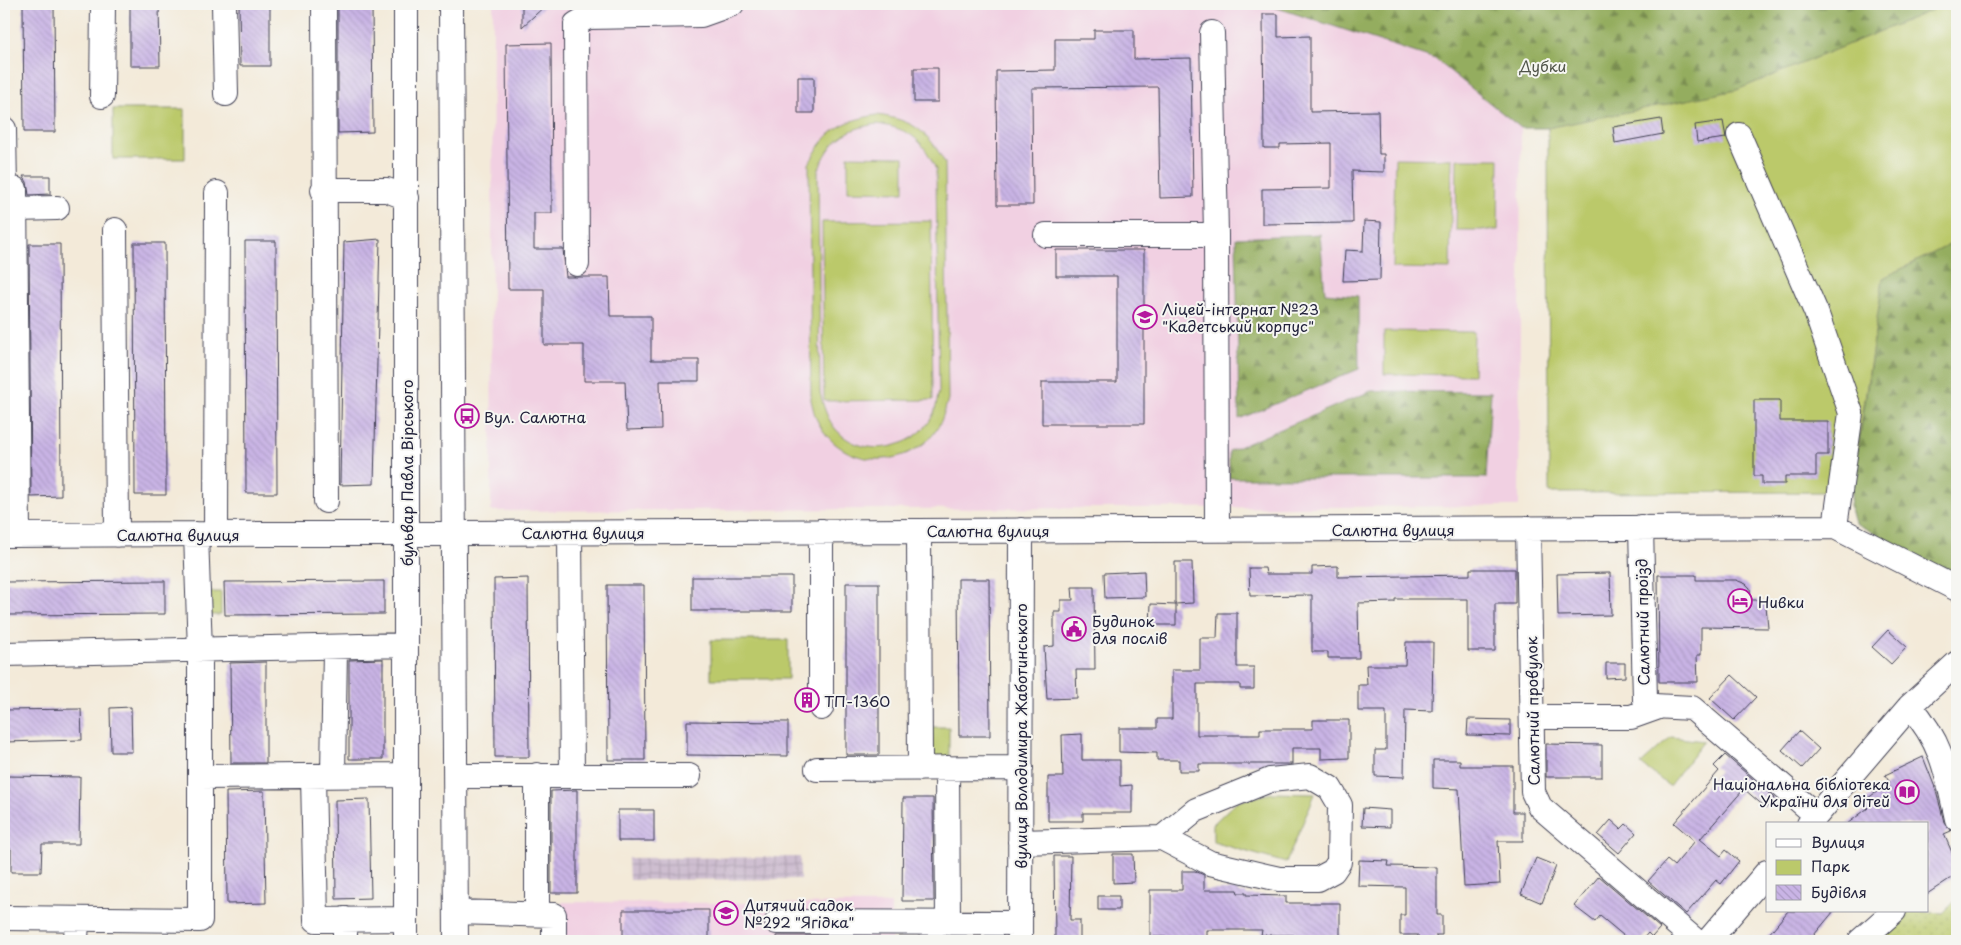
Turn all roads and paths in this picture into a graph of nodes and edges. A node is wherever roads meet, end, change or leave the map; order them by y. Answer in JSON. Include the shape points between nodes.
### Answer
{"nodes":[{"id":1,"x":103,"y":4,"type":"edge"},
{"id":2,"x":224,"y":4,"type":"edge"},
{"id":3,"x":324,"y":4,"type":"edge"},
{"id":4,"x":406,"y":4,"type":"edge"},
{"id":5,"x":451,"y":4,"type":"edge"},
{"id":6,"x":732,"y":4,"type":"edge"},
{"id":7,"x":1212,"y":33,"type":"dead end"},
{"id":8,"x":226,"y":94,"type":"dead end"},
{"id":9,"x":102,"y":96,"type":"dead end"},
{"id":10,"x":4,"y":129,"type":"edge"},
{"id":11,"x":1739,"y":135,"type":"dead end"},
{"id":12,"x":4,"y":162,"type":"edge"},
{"id":13,"x":323,"y":190,"type":"junction"},
{"id":14,"x":217,"y":193,"type":"dead end"},
{"id":15,"x":407,"y":198,"type":"junction"},
{"id":16,"x":57,"y":208,"type":"dead end"},
{"id":17,"x":16,"y":209,"type":"junction"},
{"id":18,"x":115,"y":230,"type":"dead end"},
{"id":19,"x":1046,"y":235,"type":"dead end"},
{"id":20,"x":1216,"y":235,"type":"junction"},
{"id":21,"x":577,"y":264,"type":"dead end"},
{"id":22,"x":326,"y":501,"type":"dead end"},
{"id":23,"x":1835,"y":526,"type":"junction"},
{"id":24,"x":1641,"y":527,"type":"junction"},
{"id":25,"x":1528,"y":528,"type":"junction"},
{"id":26,"x":1217,"y":529,"type":"junction"},
{"id":27,"x":1020,"y":530,"type":"junction"},
{"id":28,"x":822,"y":531,"type":"junction"},
{"id":29,"x":919,"y":531,"type":"junction"},
{"id":30,"x":570,"y":532,"type":"junction"},
{"id":31,"x":406,"y":533,"type":"junction"},
{"id":32,"x":455,"y":533,"type":"junction"},
{"id":33,"x":117,"y":534,"type":"junction"},
{"id":34,"x":206,"y":534,"type":"junction"},
{"id":35,"x":11,"y":535,"type":"edge"},
{"id":36,"x":1957,"y":589,"type":"edge"},
{"id":37,"x":406,"y":645,"type":"junction"},
{"id":38,"x":335,"y":648,"type":"junction"},
{"id":39,"x":200,"y":651,"type":"junction"},
{"id":40,"x":4,"y":654,"type":"edge"},
{"id":41,"x":1957,"y":663,"type":"edge"},
{"id":42,"x":1910,"y":706,"type":"junction"},
{"id":43,"x":1660,"y":707,"type":"junction"},
{"id":44,"x":822,"y":708,"type":"dead end"},
{"id":45,"x":1532,"y":717,"type":"junction"},
{"id":46,"x":947,"y":768,"type":"junction"},
{"id":47,"x":1021,"y":768,"type":"junction"},
{"id":48,"x":816,"y":769,"type":"dead end"},
{"id":49,"x":920,"y":769,"type":"junction"},
{"id":50,"x":323,"y":775,"type":"junction"},
{"id":51,"x":406,"y":775,"type":"junction"},
{"id":52,"x":537,"y":775,"type":"junction"},
{"id":53,"x":456,"y":776,"type":"junction"},
{"id":54,"x":572,"y":776,"type":"junction"},
{"id":55,"x":689,"y":776,"type":"dead end"},
{"id":56,"x":200,"y":777,"type":"junction"},
{"id":57,"x":1813,"y":819,"type":"edge"},
{"id":58,"x":1957,"y":819,"type":"edge"},
{"id":59,"x":1162,"y":838,"type":"junction"},
{"id":60,"x":1020,"y":842,"type":"junction"},
{"id":61,"x":1766,"y":873,"type":"edge"},
{"id":62,"x":456,"y":912,"type":"junction"},
{"id":63,"x":1893,"y":912,"type":"edge"},
{"id":64,"x":537,"y":914,"type":"junction"},
{"id":65,"x":4,"y":918,"type":"edge"},
{"id":66,"x":777,"y":922,"type":"dead end"},
{"id":67,"x":940,"y":929,"type":"edge"},
{"id":68,"x":77,"y":930,"type":"edge"},
{"id":69,"x":345,"y":930,"type":"edge"},
{"id":70,"x":406,"y":930,"type":"edge"},
{"id":71,"x":1020,"y":932,"type":"edge"},
{"id":72,"x":456,"y":941,"type":"edge"},
{"id":73,"x":554,"y":941,"type":"edge"},
{"id":74,"x":1696,"y":941,"type":"edge"},
{"id":75,"x":1708,"y":941,"type":"edge"},
{"id":76,"x":1860,"y":941,"type":"edge"}],
"edges":[{"from":1,"to":9,"type":"street"},
{"from":2,"to":8,"type":"street"},
{"from":3,"to":13,"type":"street"},
{"from":4,"to":15,"type":"street","name":"бульвар Павла Вірського"},
{"from":5,"to":32,"type":"street"},
{"from":6,"to":21,"type":"street","via":[[700,15],[588,17],[576,24]]},
{"from":7,"to":20,"type":"street"},
{"from":10,"to":12,"type":"street"},
{"from":11,"to":23,"type":"street","via":[[1816,312],[1851,414]]},
{"from":12,"to":17,"type":"street","via":[[5,190],[15,189]]},
{"from":13,"to":15,"type":"street","via":[[387,190]]},
{"from":13,"to":22,"type":"street"},
{"from":14,"to":34,"type":"street"},
{"from":15,"to":31,"type":"street","name":"бульвар Павла Вірського"},
{"from":16,"to":17,"type":"street"},
{"from":17,"to":35,"type":"street"},
{"from":18,"to":33,"type":"street"},
{"from":19,"to":20,"type":"street"},
{"from":20,"to":26,"type":"street"},
{"from":23,"to":24,"type":"street","name":"Салютна вулиця"},
{"from":23,"to":36,"type":"street","name":"Салютна вулиця"},
{"from":24,"to":25,"type":"street","name":"Салютна вулиця"},
{"from":24,"to":43,"type":"street","name":"Салютний проїзд","via":[[1644,693],[1648,703]]},
{"from":25,"to":26,"type":"street","name":"Салютна вулиця"},
{"from":25,"to":45,"type":"street","name":"Салютний провулок"},
{"from":26,"to":27,"type":"street","name":"Салютна вулиця"},
{"from":27,"to":29,"type":"street","name":"Салютна вулиця"},
{"from":27,"to":47,"type":"street","name":"вулиця Володимира Жаботинського"},
{"from":28,"to":29,"type":"street","name":"Салютна вулиця"},
{"from":28,"to":30,"type":"street","name":"Салютна вулиця"},
{"from":28,"to":44,"type":"street"},
{"from":29,"to":49,"type":"street"},
{"from":30,"to":32,"type":"street","name":"Салютна вулиця"},
{"from":30,"to":54,"type":"street"},
{"from":31,"to":32,"type":"street","name":"Салютна вулиця"},
{"from":31,"to":34,"type":"street","name":"Салютна вулиця"},
{"from":31,"to":37,"type":"street","name":"бульвар Павла Вірського"},
{"from":32,"to":53,"type":"street"},
{"from":33,"to":34,"type":"street","name":"Салютна вулиця"},
{"from":33,"to":35,"type":"street","name":"Салютна вулиця"},
{"from":34,"to":39,"type":"street"},
{"from":37,"to":38,"type":"street"},
{"from":37,"to":51,"type":"street","name":"бульвар Павла Вірського"},
{"from":38,"to":39,"type":"street"},
{"from":38,"to":50,"type":"street"},
{"from":39,"to":40,"type":"street"},
{"from":39,"to":56,"type":"street"},
{"from":41,"to":42,"type":"street"},
{"from":42,"to":57,"type":"street"},
{"from":42,"to":58,"type":"street","via":[[1930,730],[1946,766]]},
{"from":43,"to":45,"type":"street","via":[[1631,717]]},
{"from":43,"to":57,"type":"street","via":[[1692,708]]},
{"from":45,"to":74,"type":"street","name":"Салютний провулок","via":[[1533,792],[1540,807]]},
{"from":46,"to":47,"type":"street"},
{"from":46,"to":49,"type":"street"},
{"from":46,"to":67,"type":"street"},
{"from":47,"to":60,"type":"street","name":"вулиця Володимира Жаботинського"},
{"from":48,"to":49,"type":"street"},
{"from":50,"to":51,"type":"street"},
{"from":50,"to":56,"type":"street"},
{"from":50,"to":69,"type":"street","via":[[316,920]]},
{"from":51,"to":70,"type":"street","name":"бульвар Павла Вірського"},
{"from":52,"to":53,"type":"street"},
{"from":52,"to":54,"type":"street"},
{"from":52,"to":64,"type":"street"},
{"from":53,"to":62,"type":"street"},
{"from":54,"to":55,"type":"street"},
{"from":56,"to":68,"type":"street","via":[[200,920]]},
{"from":59,"to":59,"type":"street","via":[[1210,863],[1279,879],[1318,879],[1333,871],[1339,862],[1340,805],[1330,788],[1310,776],[1270,780],[1196,810]]},
{"from":59,"to":60,"type":"street"},
{"from":60,"to":71,"type":"street","name":"вулиця Володимира Жаботинського"},
{"from":61,"to":75,"type":"street"},
{"from":62,"to":64,"type":"street"},
{"from":62,"to":72,"type":"street"},
{"from":63,"to":76,"type":"street"},
{"from":64,"to":73,"type":"street","via":[[554,915]]},
{"from":65,"to":68,"type":"street"},
{"from":66,"to":67,"type":"street"},
{"from":67,"to":71,"type":"street"},
{"from":69,"to":70,"type":"street"}]}
